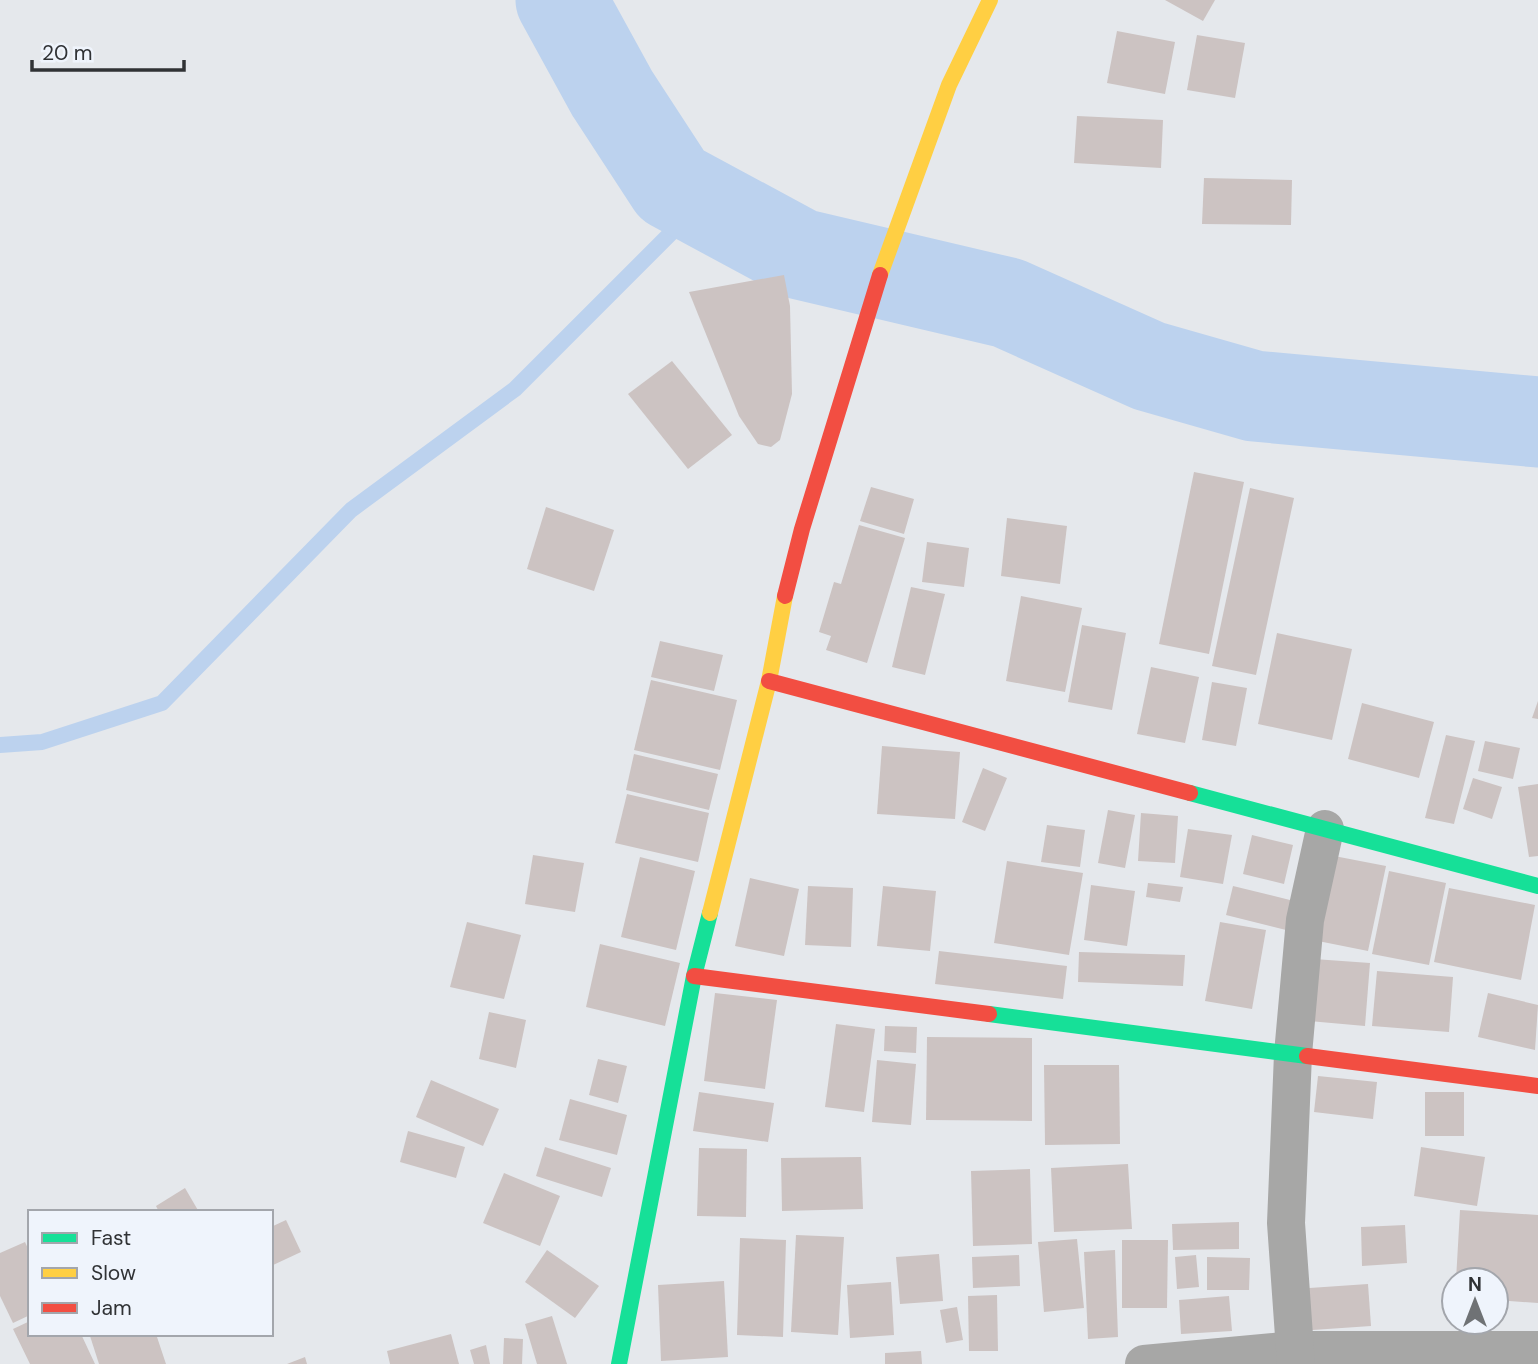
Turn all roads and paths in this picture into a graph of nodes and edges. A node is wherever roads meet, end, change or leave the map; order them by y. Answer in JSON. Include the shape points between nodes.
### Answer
{"nodes":[{"id":1,"x":990,"y":0,"type":"edge"},
{"id":2,"x":769,"y":681,"type":"junction"},
{"id":3,"x":1325,"y":829,"type":"junction"},
{"id":4,"x":1538,"y":886,"type":"edge"},
{"id":5,"x":694,"y":976,"type":"junction"},
{"id":6,"x":1293,"y":1054,"type":"junction"},
{"id":7,"x":1538,"y":1086,"type":"edge"},
{"id":8,"x":1538,"y":1350,"type":"edge"},
{"id":9,"x":1295,"y":1357,"type":"edge"},
{"id":10,"x":620,"y":1364,"type":"edge"},
{"id":11,"x":1144,"y":1364,"type":"edge"}],
"edges":[{"from":1,"to":2,"type":"street","via":[[949,85],[866,315],[802,529]]},
{"from":2,"to":3,"type":"street"},
{"from":2,"to":5,"type":"street"},
{"from":3,"to":4,"type":"street"},
{"from":3,"to":6,"type":"street","via":[[1305,920]]},
{"from":5,"to":6,"type":"street"},
{"from":5,"to":10,"type":"street"},
{"from":6,"to":7,"type":"street"},
{"from":6,"to":9,"type":"street","via":[[1286,1223]]},
{"from":8,"to":9,"type":"street"},
{"from":9,"to":11,"type":"street"}]}
